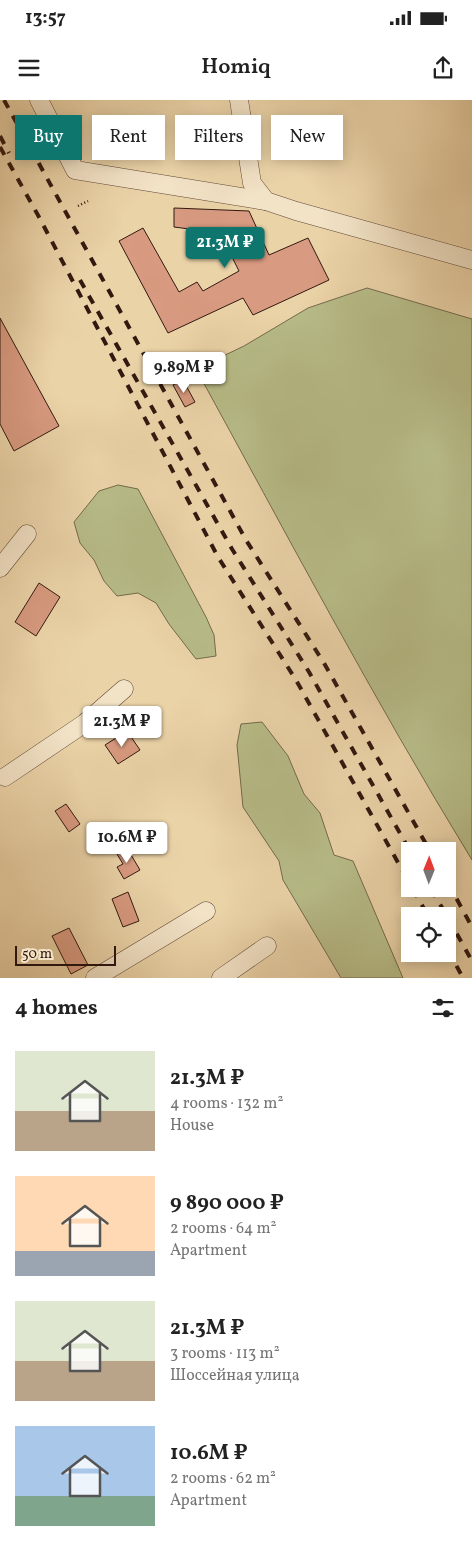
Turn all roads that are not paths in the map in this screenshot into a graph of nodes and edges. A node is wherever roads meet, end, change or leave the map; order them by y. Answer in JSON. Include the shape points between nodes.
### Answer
{"nodes":[{"id":1,"x":39,"y":100,"type":"edge"},
{"id":2,"x":239,"y":100,"type":"edge"},
{"id":3,"x":266,"y":202,"type":"junction"},
{"id":4,"x":472,"y":260,"type":"edge"},
{"id":5,"x":27,"y":534,"type":"dead end"},
{"id":6,"x":0,"y":568,"type":"edge"},
{"id":7,"x":124,"y":689,"type":"dead end"},
{"id":8,"x":2,"y":777,"type":"edge"},
{"id":9,"x":206,"y":911,"type":"dead end"},
{"id":10,"x":267,"y":946,"type":"dead end"},
{"id":11,"x":96,"y":978,"type":"edge"},
{"id":12,"x":221,"y":978,"type":"edge"}],
"edges":[{"from":1,"to":3,"type":"street","via":[[75,170]]},
{"from":2,"to":3,"type":"street","via":[[252,183]]},
{"from":3,"to":4,"type":"street"},
{"from":5,"to":6,"type":"street"},
{"from":7,"to":8,"type":"street","via":[[86,723]]},
{"from":9,"to":11,"type":"street"},
{"from":10,"to":12,"type":"street"}]}
